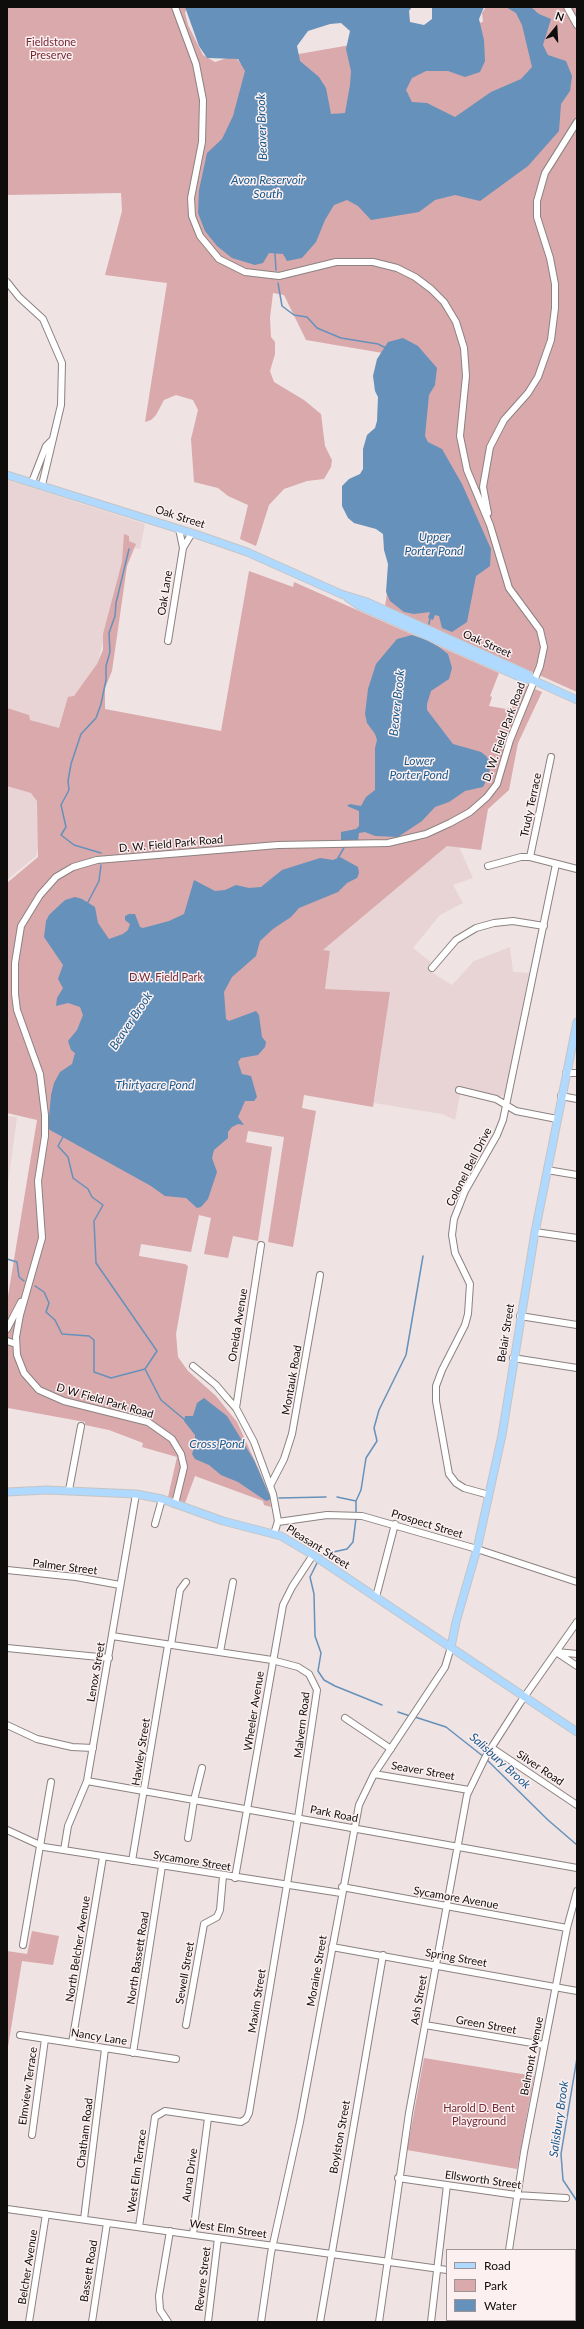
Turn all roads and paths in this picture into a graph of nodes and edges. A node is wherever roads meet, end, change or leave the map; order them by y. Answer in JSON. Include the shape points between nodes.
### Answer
{"nodes":[{"id":1,"x":175,"y":7,"type":"edge"},
{"id":2,"x":567,"y":7,"type":"edge"},
{"id":3,"x":577,"y":25,"type":"edge"},
{"id":4,"x":577,"y":122,"type":"edge"},
{"id":5,"x":7,"y":282,"type":"edge"},
{"id":6,"x":51,"y":441,"type":"junction"},
{"id":7,"x":7,"y":475,"type":"edge"},
{"id":8,"x":32,"y":482,"type":"junction"},
{"id":9,"x":42,"y":486,"type":"junction"},
{"id":10,"x":489,"y":522,"type":"junction"},
{"id":11,"x":179,"y":529,"type":"junction"},
{"id":12,"x":192,"y":533,"type":"junction"},
{"id":13,"x":183,"y":548,"type":"junction"},
{"id":14,"x":168,"y":641,"type":"dead end"},
{"id":15,"x":534,"y":680,"type":"junction"},
{"id":16,"x":577,"y":700,"type":"edge"},
{"id":17,"x":551,"y":757,"type":"dead end"},
{"id":18,"x":530,"y":857,"type":"junction"},
{"id":19,"x":556,"y":864,"type":"junction"},
{"id":20,"x":488,"y":866,"type":"dead end"},
{"id":21,"x":577,"y":869,"type":"edge"},
{"id":22,"x":544,"y":926,"type":"junction"},
{"id":23,"x":432,"y":968,"type":"dead end"},
{"id":24,"x":577,"y":1022,"type":"edge"},
{"id":25,"x":566,"y":1073,"type":"junction"},
{"id":26,"x":577,"y":1073,"type":"edge"},
{"id":27,"x":459,"y":1090,"type":"dead end"},
{"id":28,"x":562,"y":1096,"type":"junction"},
{"id":29,"x":577,"y":1099,"type":"edge"},
{"id":30,"x":507,"y":1105,"type":"junction"},
{"id":31,"x":557,"y":1119,"type":"junction"},
{"id":32,"x":547,"y":1170,"type":"junction"},
{"id":33,"x":577,"y":1175,"type":"edge"},
{"id":34,"x":535,"y":1232,"type":"junction"},
{"id":35,"x":577,"y":1238,"type":"edge"},
{"id":36,"x":262,"y":1246,"type":"dead end"},
{"id":37,"x":320,"y":1275,"type":"dead end"},
{"id":38,"x":27,"y":1290,"type":"junction"},
{"id":39,"x":520,"y":1316,"type":"junction"},
{"id":40,"x":577,"y":1325,"type":"edge"},
{"id":41,"x":7,"y":1329,"type":"edge"},
{"id":42,"x":7,"y":1341,"type":"edge"},
{"id":43,"x":16,"y":1344,"type":"junction"},
{"id":44,"x":513,"y":1358,"type":"junction"},
{"id":45,"x":20,"y":1365,"type":"joint"},
{"id":46,"x":192,"y":1366,"type":"dead end"},
{"id":47,"x":577,"y":1368,"type":"edge"},
{"id":48,"x":236,"y":1408,"type":"junction"},
{"id":49,"x":81,"y":1426,"type":"dead end"},
{"id":50,"x":271,"y":1484,"type":"junction"},
{"id":51,"x":69,"y":1490,"type":"junction"},
{"id":52,"x":7,"y":1492,"type":"edge"},
{"id":53,"x":136,"y":1494,"type":"junction"},
{"id":54,"x":489,"y":1495,"type":"junction"},
{"id":55,"x":162,"y":1499,"type":"junction"},
{"id":56,"x":175,"y":1504,"type":"junction"},
{"id":57,"x":278,"y":1522,"type":"junction"},
{"id":58,"x":155,"y":1524,"type":"dead end"},
{"id":59,"x":395,"y":1524,"type":"junction"},
{"id":60,"x":274,"y":1534,"type":"junction"},
{"id":61,"x":477,"y":1549,"type":"junction"},
{"id":62,"x":316,"y":1557,"type":"junction"},
{"id":63,"x":7,"y":1570,"type":"edge"},
{"id":64,"x":186,"y":1582,"type":"dead end"},
{"id":65,"x":233,"y":1582,"type":"dead end"},
{"id":66,"x":577,"y":1582,"type":"edge"},
{"id":67,"x":120,"y":1585,"type":"junction"},
{"id":68,"x":376,"y":1597,"type":"junction"},
{"id":69,"x":577,"y":1622,"type":"edge"},
{"id":70,"x":112,"y":1636,"type":"junction"},
{"id":71,"x":170,"y":1645,"type":"junction"},
{"id":72,"x":451,"y":1647,"type":"junction"},
{"id":73,"x":7,"y":1648,"type":"edge"},
{"id":74,"x":220,"y":1652,"type":"junction"},
{"id":75,"x":556,"y":1652,"type":"junction"},
{"id":76,"x":577,"y":1654,"type":"edge"},
{"id":77,"x":109,"y":1658,"type":"junction"},
{"id":78,"x":272,"y":1660,"type":"junction"},
{"id":79,"x":577,"y":1666,"type":"edge"},
{"id":80,"x":525,"y":1697,"type":"junction"},
{"id":81,"x":345,"y":1718,"type":"dead end"},
{"id":82,"x":7,"y":1725,"type":"edge"},
{"id":83,"x":577,"y":1732,"type":"edge"},
{"id":84,"x":92,"y":1748,"type":"junction"},
{"id":85,"x":492,"y":1748,"type":"junction"},
{"id":86,"x":391,"y":1749,"type":"junction"},
{"id":87,"x":202,"y":1768,"type":"dead end"},
{"id":88,"x":374,"y":1774,"type":"junction"},
{"id":89,"x":87,"y":1780,"type":"junction"},
{"id":90,"x":51,"y":1782,"type":"dead end"},
{"id":91,"x":469,"y":1790,"type":"junction"},
{"id":92,"x":144,"y":1791,"type":"junction"},
{"id":93,"x":194,"y":1800,"type":"junction"},
{"id":94,"x":577,"y":1805,"type":"edge"},
{"id":95,"x":248,"y":1810,"type":"junction"},
{"id":96,"x":298,"y":1818,"type":"junction"},
{"id":97,"x":354,"y":1828,"type":"junction"},
{"id":98,"x":7,"y":1830,"type":"edge"},
{"id":99,"x":188,"y":1838,"type":"dead end"},
{"id":100,"x":40,"y":1845,"type":"junction"},
{"id":101,"x":456,"y":1848,"type":"junction"},
{"id":102,"x":64,"y":1850,"type":"junction"},
{"id":103,"x":103,"y":1857,"type":"junction"},
{"id":104,"x":132,"y":1861,"type":"junction"},
{"id":105,"x":162,"y":1866,"type":"junction"},
{"id":106,"x":577,"y":1868,"type":"edge"},
{"id":107,"x":223,"y":1876,"type":"junction"},
{"id":108,"x":235,"y":1878,"type":"junction"},
{"id":109,"x":287,"y":1885,"type":"junction"},
{"id":110,"x":342,"y":1890,"type":"junction"},
{"id":111,"x":577,"y":1891,"type":"edge"},
{"id":112,"x":445,"y":1907,"type":"junction"},
{"id":113,"x":567,"y":1928,"type":"junction"},
{"id":114,"x":23,"y":1945,"type":"dead end"},
{"id":115,"x":332,"y":1947,"type":"junction"},
{"id":116,"x":383,"y":1955,"type":"junction"},
{"id":117,"x":436,"y":1965,"type":"junction"},
{"id":118,"x":556,"y":1986,"type":"junction"},
{"id":119,"x":577,"y":1991,"type":"edge"},
{"id":120,"x":186,"y":2025,"type":"dead end"},
{"id":121,"x":424,"y":2025,"type":"junction"},
{"id":122,"x":20,"y":2035,"type":"dead end"},
{"id":123,"x":45,"y":2039,"type":"junction"},
{"id":124,"x":72,"y":2043,"type":"junction"},
{"id":125,"x":544,"y":2045,"type":"junction"},
{"id":126,"x":105,"y":2049,"type":"junction"},
{"id":127,"x":134,"y":2053,"type":"junction"},
{"id":128,"x":176,"y":2059,"type":"dead end"},
{"id":129,"x":208,"y":2118,"type":"junction"},
{"id":130,"x":246,"y":2119,"type":"joint"},
{"id":131,"x":32,"y":2135,"type":"dead end"},
{"id":132,"x":398,"y":2178,"type":"junction"},
{"id":133,"x":447,"y":2185,"type":"junction"},
{"id":134,"x":516,"y":2195,"type":"junction"},
{"id":135,"x":566,"y":2198,"type":"dead end"},
{"id":136,"x":7,"y":2209,"type":"edge"},
{"id":137,"x":46,"y":2214,"type":"junction"},
{"id":138,"x":84,"y":2219,"type":"junction"},
{"id":139,"x":107,"y":2222,"type":"junction"},
{"id":140,"x":139,"y":2227,"type":"junction"},
{"id":141,"x":170,"y":2231,"type":"junction"},
{"id":142,"x":193,"y":2234,"type":"junction"},
{"id":143,"x":218,"y":2238,"type":"junction"},
{"id":144,"x":273,"y":2245,"type":"junction"},
{"id":145,"x":509,"y":2249,"type":"edge"},
{"id":146,"x":330,"y":2253,"type":"junction"},
{"id":147,"x":387,"y":2261,"type":"junction"},
{"id":148,"x":437,"y":2268,"type":"junction"},
{"id":149,"x":446,"y":2270,"type":"edge"},
{"id":150,"x":29,"y":2322,"type":"edge"},
{"id":151,"x":92,"y":2322,"type":"edge"},
{"id":152,"x":168,"y":2322,"type":"edge"},
{"id":153,"x":208,"y":2322,"type":"edge"},
{"id":154,"x":262,"y":2322,"type":"edge"},
{"id":155,"x":320,"y":2322,"type":"edge"},
{"id":156,"x":379,"y":2322,"type":"edge"},
{"id":157,"x":431,"y":2322,"type":"edge"}],
"edges":[{"from":1,"to":10,"type":"street","name":"D. W. Field Park Road","via":[[198,72],[203,100],[201,147],[192,186],[191,206],[194,223],[204,242],[223,262],[256,275],[278,276],[336,262],[366,261],[404,271],[436,293],[452,315],[462,337],[466,370],[461,412],[461,441],[469,477]]},
{"from":2,"to":3,"type":"street"},
{"from":4,"to":10,"type":"street","name":"D. W. Field Park Road","via":[[545,173],[538,194],[537,216],[555,284],[554,325],[538,377],[504,420],[488,453],[483,487]]},
{"from":5,"to":6,"type":"street","via":[[43,319],[61,359],[62,400]]},
{"from":6,"to":8,"type":"street","via":[[46,446]]},
{"from":6,"to":9,"type":"street","via":[[52,449]]},
{"from":7,"to":8,"type":"main road","name":"Oak Street"},
{"from":8,"to":9,"type":"main road","name":"Oak Street"},
{"from":9,"to":11,"type":"main road","name":"Oak Street"},
{"from":10,"to":15,"type":"street","name":"D. W. Field Park Road","via":[[509,588],[542,635],[543,654]]},
{"from":11,"to":12,"type":"main road","name":"Oak Street"},
{"from":11,"to":13,"type":"street","name":"Oak Lane"},
{"from":12,"to":13,"type":"street","name":"Oak Lane"},
{"from":12,"to":15,"type":"main road","name":"Oak Street","via":[[247,552],[487,659],[524,679]]},
{"from":13,"to":14,"type":"street","name":"Oak Lane"},
{"from":15,"to":16,"type":"main road","name":"Oak Street"},
{"from":15,"to":38,"type":"street","name":"D. W. Field Park Road","via":[[510,740],[497,784],[470,812],[426,834],[388,843],[278,845],[97,860],[73,867],[56,878],[40,895],[21,926],[15,963],[17,1010],[40,1074],[45,1115],[45,1136],[38,1181],[42,1238]]},
{"from":17,"to":18,"type":"street","name":"Trudy Terrace"},
{"from":18,"to":19,"type":"street"},
{"from":18,"to":20,"type":"street"},
{"from":19,"to":21,"type":"street"},
{"from":19,"to":22,"type":"street","name":"Colonel Bell Drive"},
{"from":22,"to":23,"type":"street","via":[[513,921],[476,928],[456,940]]},
{"from":22,"to":30,"type":"street","name":"Colonel Bell Drive"},
{"from":24,"to":25,"type":"main road","name":"Belair Street"},
{"from":25,"to":26,"type":"street"},
{"from":25,"to":28,"type":"main road","name":"Belair Street"},
{"from":27,"to":30,"type":"street","via":[[496,1099]]},
{"from":28,"to":29,"type":"street"},
{"from":28,"to":31,"type":"main road","name":"Belair Street"},
{"from":30,"to":31,"type":"street","via":[[516,1111]]},
{"from":30,"to":54,"type":"street","name":"Colonel Bell Drive","via":[[497,1135],[465,1191],[454,1219],[454,1253],[470,1284],[468,1314],[436,1386],[449,1474],[464,1488]]},
{"from":31,"to":32,"type":"main road","name":"Belair Street"},
{"from":32,"to":33,"type":"street"},
{"from":32,"to":34,"type":"main road","name":"Belair Street"},
{"from":34,"to":35,"type":"street"},
{"from":34,"to":39,"type":"main road","name":"Belair Street"},
{"from":36,"to":48,"type":"street","name":"Oneida Avenue"},
{"from":37,"to":50,"type":"street","name":"Montauk Road","via":[[292,1434],[284,1459]]},
{"from":38,"to":41,"type":"street"},
{"from":38,"to":43,"type":"street","name":"D. W. Field Park Road","via":[[18,1324]]},
{"from":39,"to":40,"type":"street"},
{"from":39,"to":44,"type":"main road","name":"Belair Street"},
{"from":42,"to":43,"type":"street"},
{"from":43,"to":45,"type":"street","name":"D. W. Field Park Road"},
{"from":44,"to":47,"type":"street"},
{"from":44,"to":54,"type":"main road","name":"Belair Street","via":[[502,1435]]},
{"from":45,"to":56,"type":"street","name":"D W Field Park Road","via":[[32,1384],[48,1395],[148,1422],[168,1436],[177,1447],[184,1467]]},
{"from":46,"to":48,"type":"street","via":[[216,1385]]},
{"from":48,"to":50,"type":"street","via":[[254,1442]]},
{"from":49,"to":51,"type":"street"},
{"from":50,"to":57,"type":"street"},
{"from":51,"to":52,"type":"main road","name":"Pleasant Street"},
{"from":51,"to":53,"type":"main road","name":"Pleasant Street"},
{"from":53,"to":55,"type":"main road","name":"Pleasant Street"},
{"from":53,"to":67,"type":"street","name":"Lenox Street"},
{"from":54,"to":61,"type":"main road","name":"Belair Street"},
{"from":55,"to":56,"type":"main road","name":"Pleasant Street"},
{"from":55,"to":58,"type":"street"},
{"from":56,"to":60,"type":"main road","name":"Pleasant Street","via":[[222,1521]]},
{"from":57,"to":59,"type":"street","name":"Prospect Street","via":[[327,1515],[356,1515]]},
{"from":57,"to":60,"type":"street"},
{"from":59,"to":61,"type":"street","name":"Prospect Street"},
{"from":59,"to":68,"type":"street"},
{"from":60,"to":62,"type":"main road","name":"Pleasant Street"},
{"from":61,"to":66,"type":"street","name":"Prospect Street"},
{"from":61,"to":72,"type":"main road","name":"Belair Street"},
{"from":62,"to":68,"type":"main road","name":"Pleasant Street"},
{"from":62,"to":78,"type":"street","name":"Wheeler Avenue","via":[[292,1587],[283,1605]]},
{"from":63,"to":67,"type":"street","name":"Palmer Street","via":[[76,1577]]},
{"from":64,"to":71,"type":"street","name":"Hawley Street","via":[[180,1590]]},
{"from":65,"to":74,"type":"street"},
{"from":67,"to":70,"type":"street","name":"Lenox Street"},
{"from":68,"to":72,"type":"main road","name":"Pleasant Street"},
{"from":69,"to":75,"type":"street","name":"Ash Street"},
{"from":70,"to":71,"type":"street","name":"Malvern Road"},
{"from":70,"to":77,"type":"street","name":"Lenox Street"},
{"from":71,"to":74,"type":"street","name":"Malvern Road"},
{"from":71,"to":92,"type":"street","name":"Hawley Street"},
{"from":72,"to":80,"type":"main road","name":"Pleasant Street"},
{"from":72,"to":86,"type":"street","name":"Moraine Street","via":[[445,1667]]},
{"from":73,"to":77,"type":"street"},
{"from":74,"to":78,"type":"street","name":"Malvern Road"},
{"from":75,"to":76,"type":"street"},
{"from":75,"to":79,"type":"street"},
{"from":75,"to":80,"type":"street","name":"Ash Street"},
{"from":77,"to":84,"type":"street","name":"Lenox Street"},
{"from":78,"to":95,"type":"street","name":"Wheeler Avenue"},
{"from":78,"to":96,"type":"street","name":"Malvern Road","via":[[304,1670],[309,1674],[317,1690]]},
{"from":80,"to":83,"type":"main road","name":"Pleasant Street"},
{"from":80,"to":85,"type":"street","name":"Ash Street"},
{"from":81,"to":86,"type":"street"},
{"from":82,"to":84,"type":"street","via":[[37,1739],[72,1747]]},
{"from":84,"to":89,"type":"street","name":"Lenox Street"},
{"from":85,"to":91,"type":"street","name":"Ash Street"},
{"from":85,"to":94,"type":"street","name":"Silver Road"},
{"from":86,"to":88,"type":"street","name":"Moraine Street"},
{"from":87,"to":93,"type":"street"},
{"from":88,"to":91,"type":"street","name":"Seaver Street"},
{"from":88,"to":97,"type":"street","name":"Moraine Street","via":[[359,1805]]},
{"from":89,"to":92,"type":"street","name":"Park Road"},
{"from":89,"to":102,"type":"street","name":"Lenox Street","via":[[68,1826]]},
{"from":90,"to":100,"type":"street"},
{"from":91,"to":101,"type":"street","name":"Ash Street"},
{"from":92,"to":93,"type":"street","name":"Park Road"},
{"from":92,"to":104,"type":"street","name":"Hawley Street"},
{"from":93,"to":95,"type":"street","name":"Park Road"},
{"from":93,"to":99,"type":"street"},
{"from":95,"to":96,"type":"street","name":"Park Road"},
{"from":95,"to":108,"type":"street","name":"Wheeler Avenue"},
{"from":96,"to":97,"type":"street","name":"Park Road"},
{"from":96,"to":109,"type":"street","name":"Malvern Road"},
{"from":97,"to":101,"type":"street","name":"Park Road"},
{"from":97,"to":110,"type":"street","name":"Moraine Street"},
{"from":98,"to":100,"type":"street","name":"Sycamore Street"},
{"from":100,"to":102,"type":"street","name":"Sycamore Street"},
{"from":100,"to":114,"type":"street"},
{"from":101,"to":106,"type":"street","name":"Park Road"},
{"from":101,"to":112,"type":"street","name":"Ash Street"},
{"from":102,"to":103,"type":"street","name":"Sycamore Street"},
{"from":103,"to":104,"type":"street","name":"Sycamore Street"},
{"from":103,"to":124,"type":"street","name":"North Belcher Avenue"},
{"from":104,"to":105,"type":"street","name":"Sycamore Street"},
{"from":105,"to":107,"type":"street","name":"Sycamore Street"},
{"from":105,"to":127,"type":"street","name":"North Bassett Road"},
{"from":107,"to":108,"type":"street","name":"Sycamore Street"},
{"from":107,"to":120,"type":"street","name":"Sewell Street","via":[[220,1910],[217,1916],[204,1924]]},
{"from":108,"to":109,"type":"street","name":"Sycamore Street"},
{"from":109,"to":110,"type":"street","name":"Sycamore Street"},
{"from":109,"to":130,"type":"street","name":"Maxim Street"},
{"from":110,"to":112,"type":"street","name":"Sycamore Avenue"},
{"from":110,"to":115,"type":"street","name":"Moraine Street"},
{"from":111,"to":113,"type":"street","name":"Belmont Avenue"},
{"from":112,"to":113,"type":"street","name":"Sycamore Avenue"},
{"from":112,"to":117,"type":"street","name":"Ash Street"},
{"from":113,"to":118,"type":"street","name":"Belmont Avenue"},
{"from":115,"to":116,"type":"street","name":"Spring Street"},
{"from":115,"to":144,"type":"street","name":"Moraine Street","via":[[300,2122]]},
{"from":116,"to":117,"type":"street","name":"Spring Street"},
{"from":116,"to":146,"type":"street","name":"Boylston Street"},
{"from":117,"to":118,"type":"street","name":"Spring Street"},
{"from":117,"to":121,"type":"street","name":"Ash Street"},
{"from":118,"to":119,"type":"street","name":"Spring Street"},
{"from":118,"to":125,"type":"street","name":"Belmont Avenue"},
{"from":121,"to":125,"type":"street","name":"Green Street"},
{"from":121,"to":132,"type":"street","name":"Ash Street"},
{"from":122,"to":123,"type":"street","name":"Nancy Lane"},
{"from":123,"to":124,"type":"street","name":"Nancy Lane"},
{"from":123,"to":131,"type":"street","name":"Elmview Terrace"},
{"from":124,"to":126,"type":"street","name":"Nancy Lane"},
{"from":125,"to":134,"type":"street","name":"Belmont Avenue"},
{"from":126,"to":127,"type":"street","name":"Nancy Lane"},
{"from":126,"to":138,"type":"street","name":"Chatham Road"},
{"from":127,"to":128,"type":"street","name":"Nancy Lane"},
{"from":129,"to":130,"type":"street","name":"West Elm Terrace","via":[[241,2122]]},
{"from":129,"to":140,"type":"street","name":"West Elm Terrace","via":[[165,2111],[155,2117]]},
{"from":129,"to":142,"type":"street","name":"Auna Drive"},
{"from":132,"to":133,"type":"street","name":"Ellsworth Street"},
{"from":132,"to":147,"type":"street","name":"Ash Street"},
{"from":133,"to":134,"type":"street","name":"Ellsworth Street"},
{"from":133,"to":148,"type":"street"},
{"from":134,"to":135,"type":"street","name":"Ellsworth Street"},
{"from":134,"to":145,"type":"street","name":"Belmont Avenue"},
{"from":136,"to":137,"type":"street","name":"West Elm Street"},
{"from":137,"to":138,"type":"street","name":"West Elm Street"},
{"from":137,"to":150,"type":"street","name":"Belcher Avenue"},
{"from":138,"to":139,"type":"street","name":"West Elm Street"},
{"from":139,"to":140,"type":"street","name":"West Elm Street"},
{"from":139,"to":151,"type":"street","name":"Bassett Road"},
{"from":140,"to":141,"type":"street","name":"West Elm Street"},
{"from":141,"to":142,"type":"street","name":"West Elm Street"},
{"from":141,"to":152,"type":"street","via":[[159,2296],[160,2310]]},
{"from":142,"to":143,"type":"street","name":"West Elm Street"},
{"from":143,"to":144,"type":"street","name":"West Elm Street"},
{"from":143,"to":153,"type":"street","name":"Revere Street"},
{"from":144,"to":146,"type":"street","name":"West Elm Street"},
{"from":144,"to":154,"type":"street","name":"Moraine Street"},
{"from":146,"to":147,"type":"street","name":"West Elm Street"},
{"from":146,"to":155,"type":"street","name":"Boylston Street"},
{"from":147,"to":148,"type":"street","name":"West Elm Street"},
{"from":147,"to":156,"type":"street","name":"Ash Street"},
{"from":148,"to":149,"type":"street","name":"West Elm Street"},
{"from":148,"to":157,"type":"street"}]}
